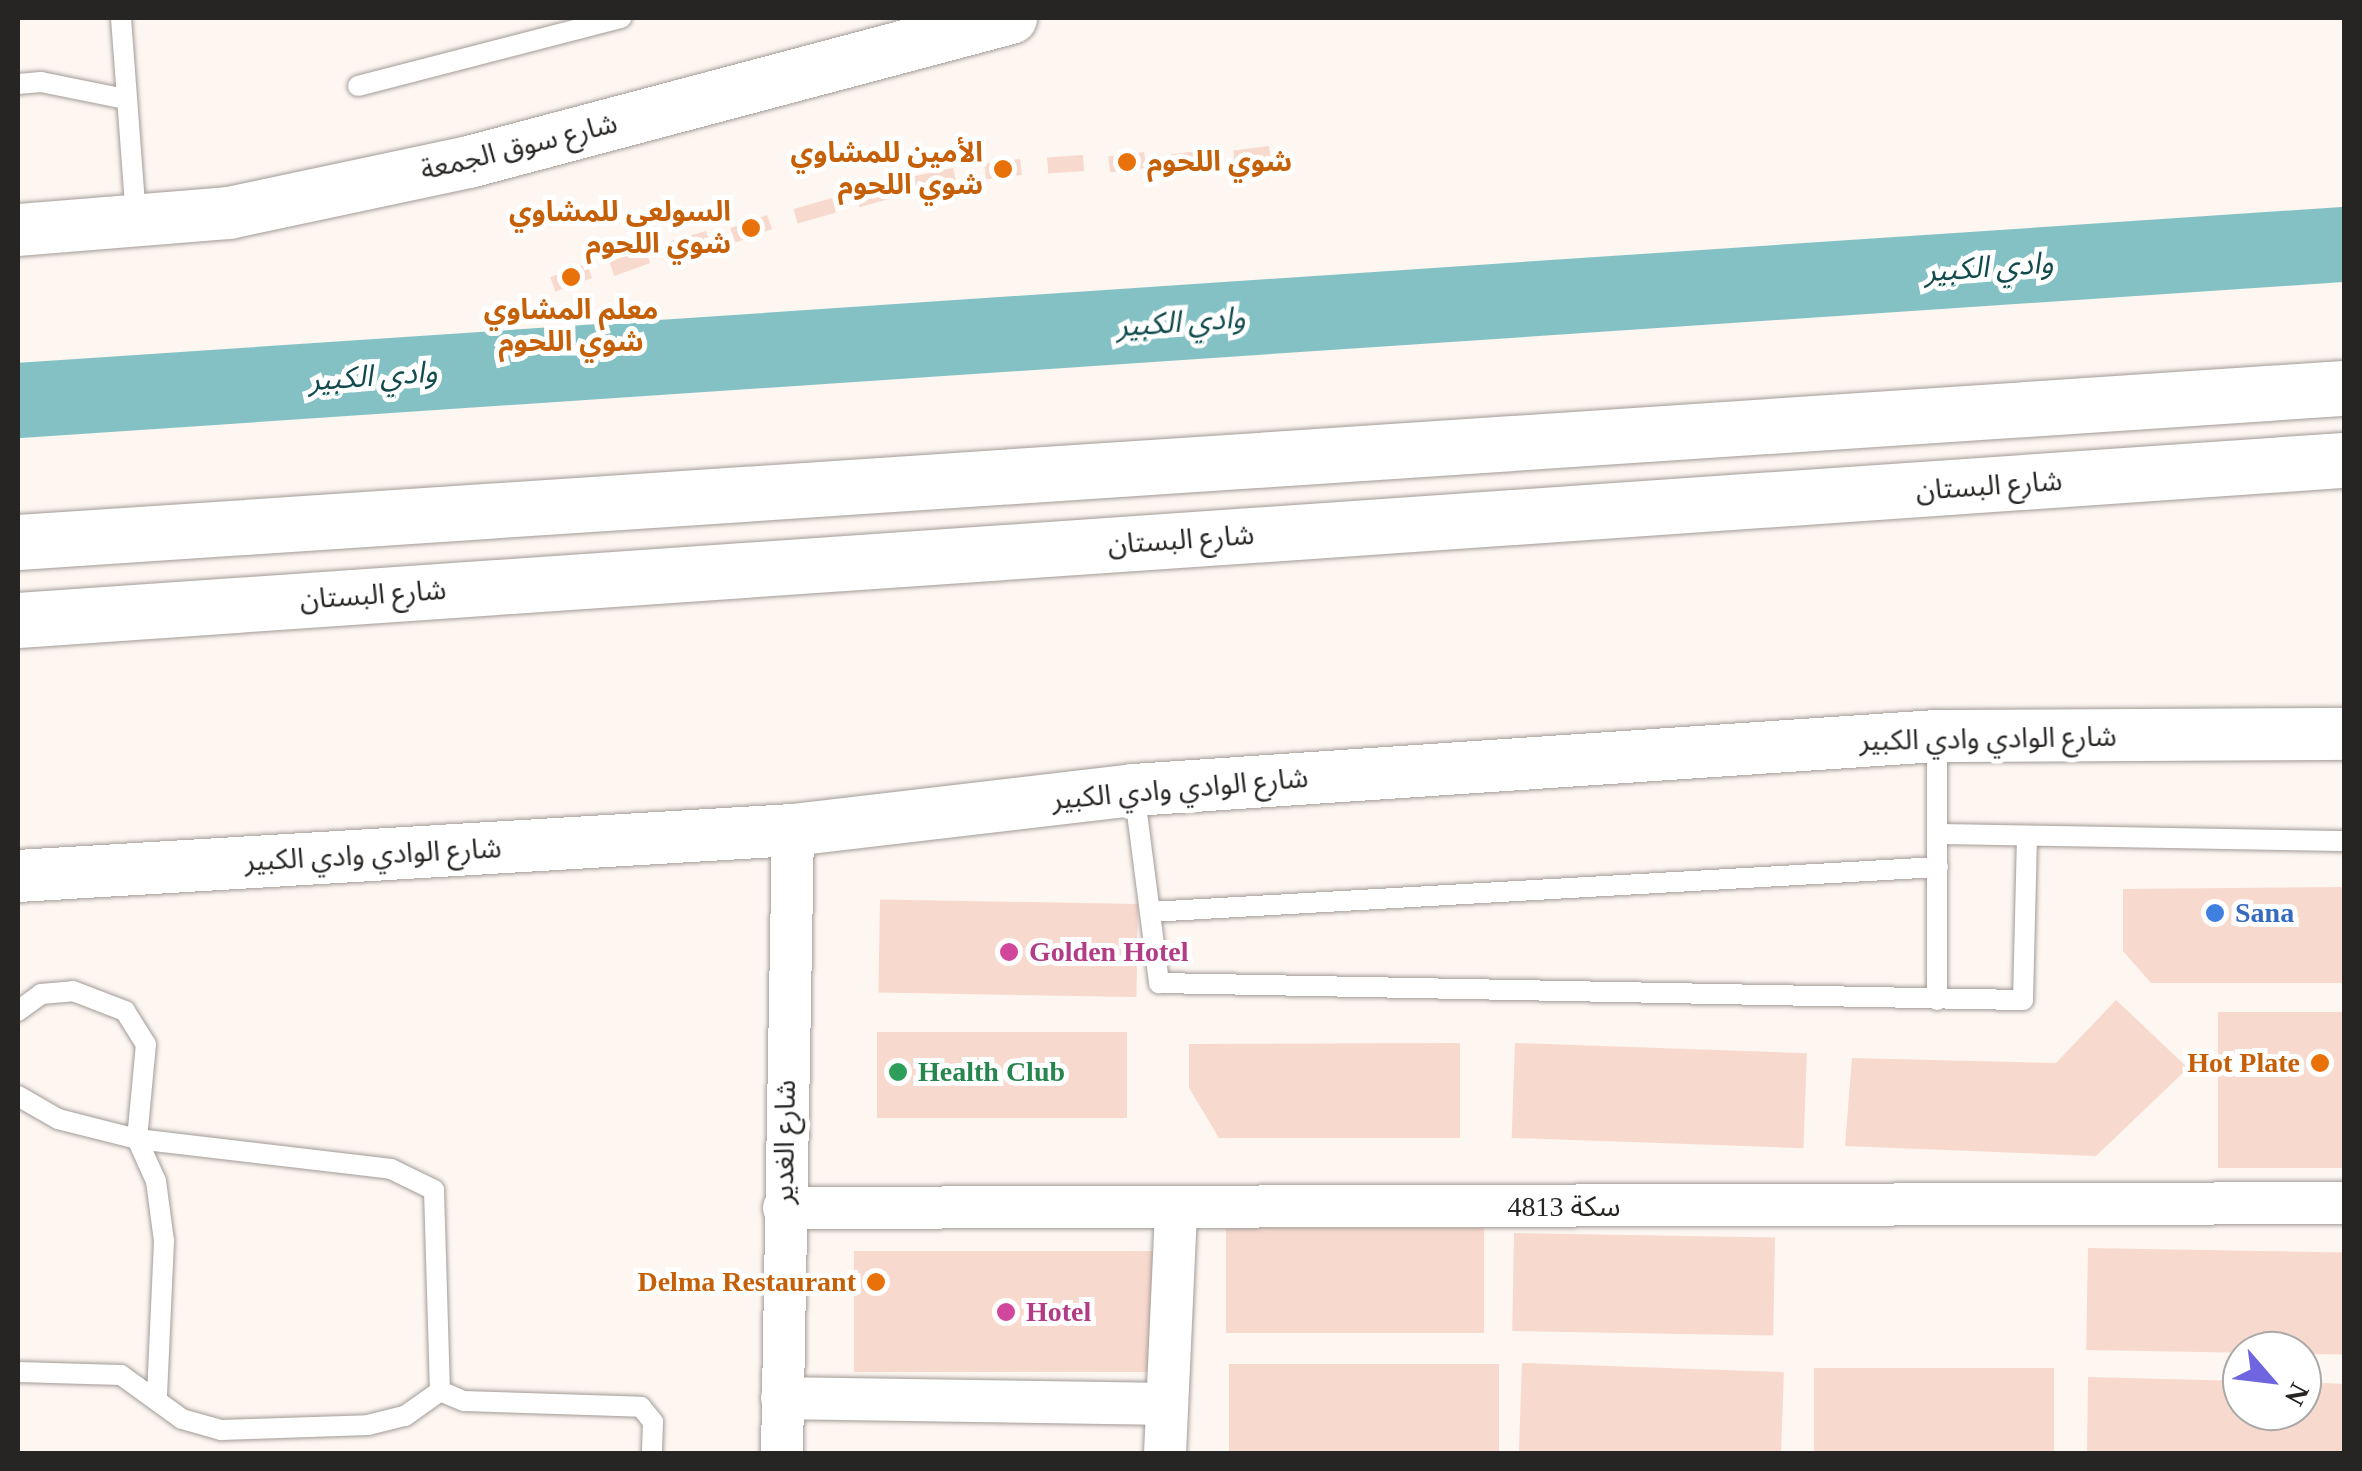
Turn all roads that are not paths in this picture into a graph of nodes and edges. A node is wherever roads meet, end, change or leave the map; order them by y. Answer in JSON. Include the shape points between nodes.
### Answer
{"nodes":[{"id":1,"x":121,"y":18,"type":"edge"},
{"id":2,"x":621,"y":18,"type":"edge"},
{"id":3,"x":1011,"y":18,"type":"edge"},
{"id":4,"x":18,"y":84,"type":"edge"},
{"id":5,"x":358,"y":86,"type":"dead end"},
{"id":6,"x":125,"y":100,"type":"junction"},
{"id":7,"x":137,"y":220,"type":"junction"},
{"id":8,"x":18,"y":230,"type":"edge"},
{"id":9,"x":2344,"y":388,"type":"edge"},
{"id":10,"x":2344,"y":460,"type":"edge"},
{"id":11,"x":18,"y":542,"type":"edge"},
{"id":12,"x":18,"y":620,"type":"edge"},
{"id":13,"x":2344,"y":734,"type":"edge"},
{"id":14,"x":1938,"y":736,"type":"junction"},
{"id":15,"x":1134,"y":790,"type":"junction"},
{"id":16,"x":793,"y":830,"type":"junction"},
{"id":17,"x":1937,"y":834,"type":"junction"},
{"id":18,"x":2027,"y":836,"type":"junction"},
{"id":19,"x":2344,"y":841,"type":"edge"},
{"id":20,"x":1938,"y":867,"type":"junction"},
{"id":21,"x":18,"y":876,"type":"edge"},
{"id":22,"x":1150,"y":912,"type":"junction"},
{"id":23,"x":1937,"y":1000,"type":"junction"},
{"id":24,"x":18,"y":1011,"type":"edge"},
{"id":25,"x":18,"y":1096,"type":"edge"},
{"id":26,"x":137,"y":1139,"type":"junction"},
{"id":27,"x":2344,"y":1203,"type":"edge"},
{"id":28,"x":784,"y":1208,"type":"junction"},
{"id":29,"x":1176,"y":1209,"type":"junction"},
{"id":30,"x":18,"y":1372,"type":"edge"},
{"id":31,"x":440,"y":1392,"type":"junction"},
{"id":32,"x":158,"y":1396,"type":"junction"},
{"id":33,"x":782,"y":1398,"type":"junction"},
{"id":34,"x":1166,"y":1404,"type":"junction"},
{"id":35,"x":652,"y":1454,"type":"edge"},
{"id":36,"x":782,"y":1454,"type":"edge"},
{"id":37,"x":1165,"y":1454,"type":"edge"}],
"edges":[{"from":1,"to":6,"type":"lane"},
{"from":2,"to":5,"type":"lane"},
{"from":3,"to":7,"type":"street","name":"شارع سوق الجمعة","via":[[469,162],[229,212]]},
{"from":4,"to":6,"type":"lane","via":[[41,82]]},
{"from":6,"to":7,"type":"lane"},
{"from":7,"to":8,"type":"street","name":"شارع سوق الجمعة"},
{"from":9,"to":11,"type":"main road"},
{"from":10,"to":12,"type":"main road","name":"شارع البستان"},
{"from":13,"to":14,"type":"street","name":"شارع الوادي وادي الكبير"},
{"from":14,"to":15,"type":"street","name":"شارع الوادي وادي الكبير"},
{"from":14,"to":17,"type":"lane"},
{"from":15,"to":16,"type":"street","name":"شارع الوادي وادي الكبير"},
{"from":15,"to":22,"type":"lane"},
{"from":16,"to":21,"type":"street","name":"شارع الوادي وادي الكبير"},
{"from":16,"to":28,"type":"street","name":"شارع الغدير"},
{"from":17,"to":18,"type":"lane"},
{"from":17,"to":20,"type":"lane"},
{"from":18,"to":19,"type":"lane"},
{"from":18,"to":23,"type":"lane","via":[[2023,1000]]},
{"from":20,"to":22,"type":"lane"},
{"from":20,"to":23,"type":"lane"},
{"from":22,"to":23,"type":"lane","via":[[1159,983]]},
{"from":24,"to":26,"type":"lane","via":[[42,994],[73,991],[125,1011],[146,1044]]},
{"from":25,"to":26,"type":"lane","via":[[58,1119]]},
{"from":26,"to":31,"type":"lane","via":[[392,1169],[434,1190]]},
{"from":26,"to":32,"type":"lane","via":[[156,1181],[164,1240]]},
{"from":27,"to":29,"type":"street","name":"سكة 4813"},
{"from":28,"to":29,"type":"street","name":"سكة 4813"},
{"from":28,"to":33,"type":"street","name":"شارع الغدير"},
{"from":29,"to":34,"type":"street"},
{"from":30,"to":32,"type":"lane","via":[[121,1375]]},
{"from":31,"to":32,"type":"lane","via":[[405,1416],[368,1425],[221,1430],[182,1418]]},
{"from":31,"to":35,"type":"lane","via":[[464,1401],[641,1407],[652,1422]]},
{"from":33,"to":34,"type":"street"},
{"from":33,"to":36,"type":"street","name":"شارع الغدير"},
{"from":34,"to":37,"type":"street"}]}
